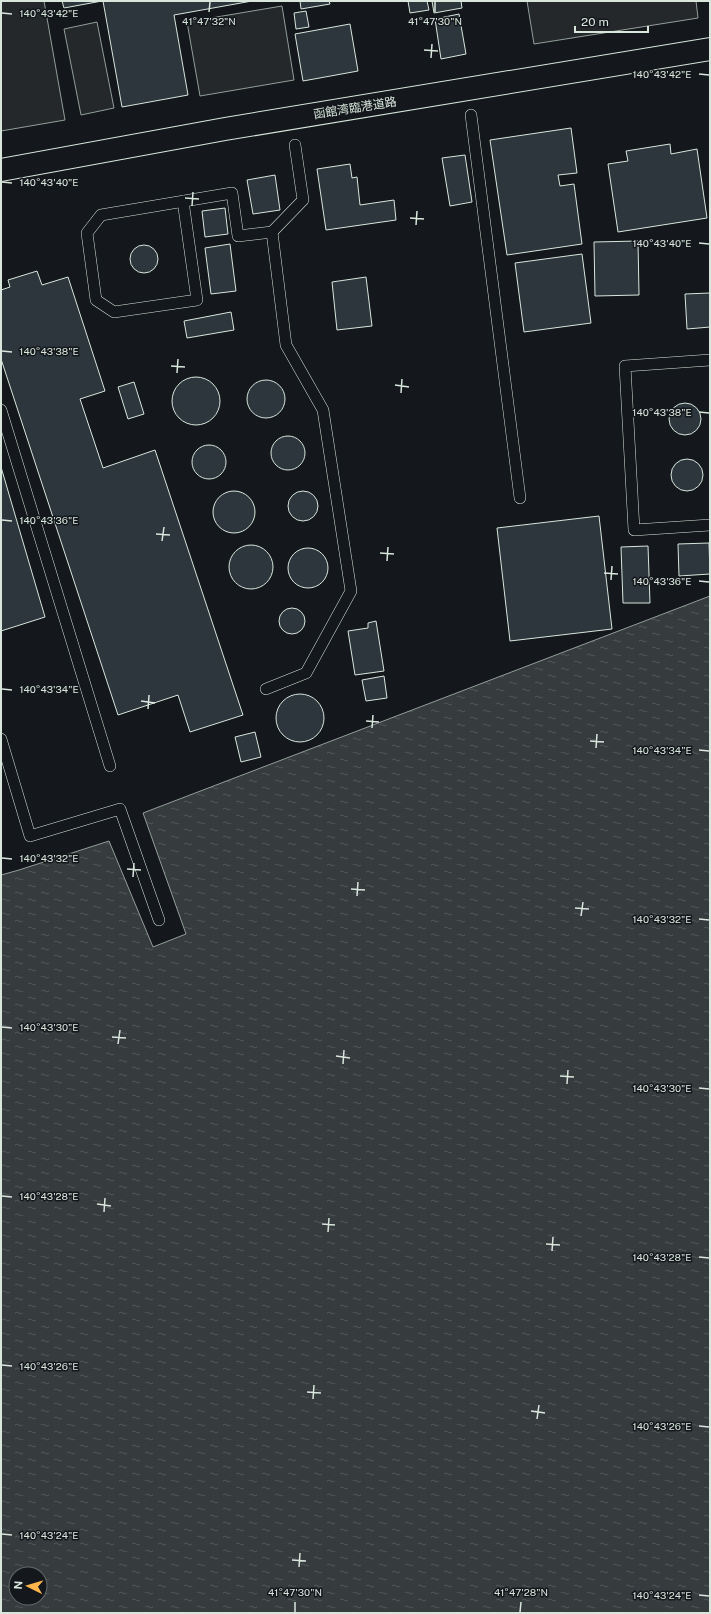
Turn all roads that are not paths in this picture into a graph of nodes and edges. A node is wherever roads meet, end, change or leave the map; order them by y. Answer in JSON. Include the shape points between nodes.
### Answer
{"nodes":[{"id":1,"x":710,"y":49,"type":"edge"},
{"id":2,"x":471,"y":115,"type":"dead end"},
{"id":3,"x":295,"y":145,"type":"dead end"},
{"id":4,"x":1,"y":170,"type":"edge"},
{"id":5,"x":183,"y":201,"type":"junction"},
{"id":6,"x":272,"y":232,"type":"junction"},
{"id":7,"x":710,"y":360,"type":"edge"},
{"id":8,"x":1,"y":410,"type":"edge"},
{"id":9,"x":520,"y":498,"type":"dead end"},
{"id":10,"x":710,"y":525,"type":"edge"},
{"id":11,"x":266,"y":689,"type":"dead end"},
{"id":12,"x":1,"y":740,"type":"edge"},
{"id":13,"x":110,"y":766,"type":"dead end"},
{"id":14,"x":160,"y":920,"type":"dead end"}],
"edges":[{"from":1,"to":4,"type":"street","name":"函館湾臨港道路","via":[[226,129]]},
{"from":2,"to":9,"type":"lane"},
{"from":3,"to":6,"type":"lane","via":[[303,200]]},
{"from":5,"to":5,"type":"lane","via":[[101,215],[87,233],[96,300],[114,312],[197,300]]},
{"from":5,"to":6,"type":"lane","via":[[232,193],[238,236]]},
{"from":6,"to":11,"type":"lane","via":[[286,345],[323,410],[350,591],[306,673]]},
{"from":7,"to":10,"type":"lane","via":[[625,366],[634,530]]},
{"from":8,"to":13,"type":"lane"},
{"from":12,"to":14,"type":"lane","via":[[30,836],[120,809]]}]}
